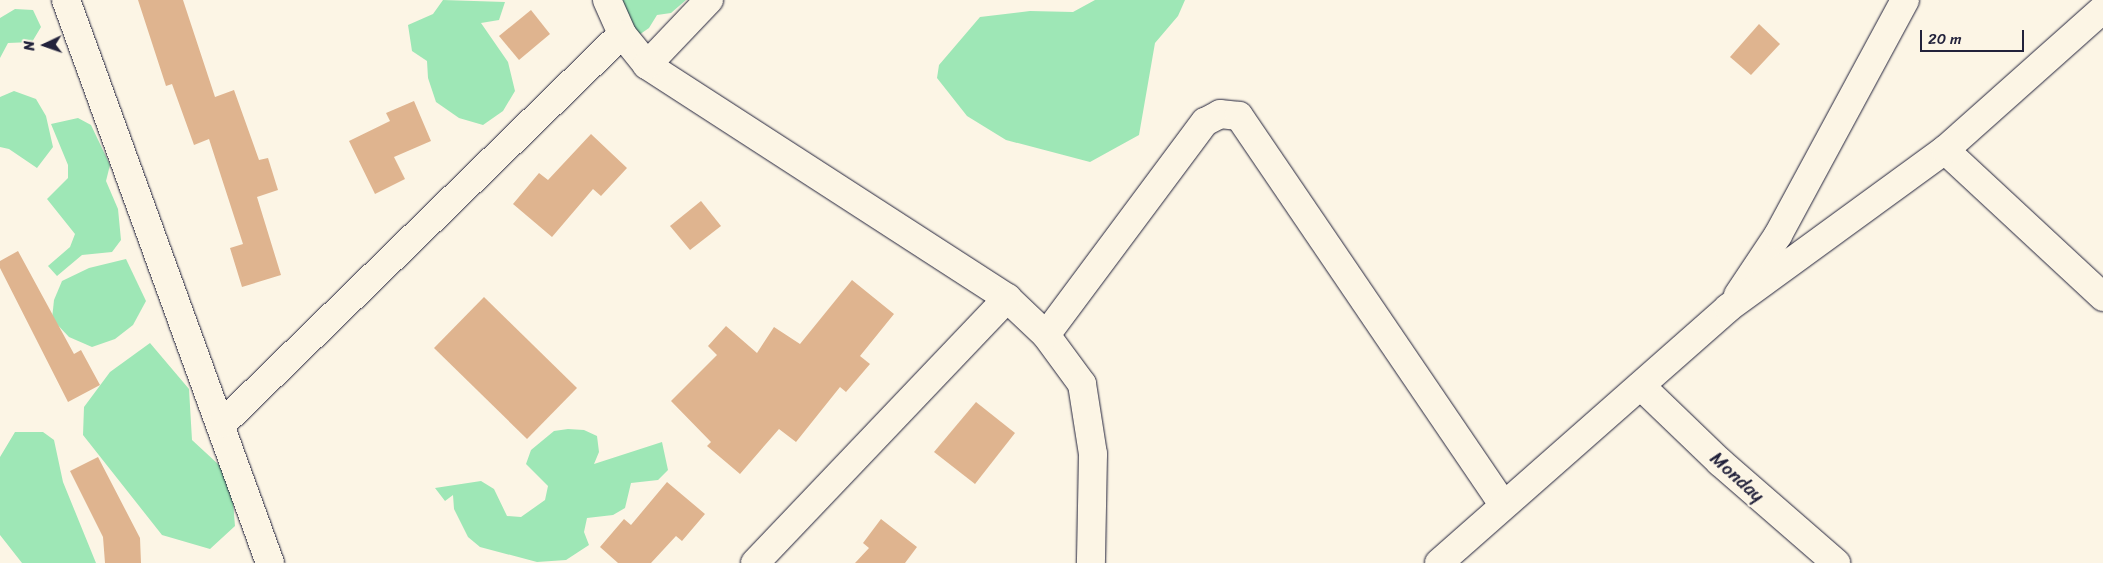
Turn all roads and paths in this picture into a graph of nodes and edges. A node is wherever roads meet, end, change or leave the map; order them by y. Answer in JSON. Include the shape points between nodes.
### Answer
{"nodes":[{"id":1,"x":66,"y":0,"type":"edge"},
{"id":2,"x":606,"y":0,"type":"edge"},
{"id":3,"x":709,"y":0,"type":"edge"},
{"id":4,"x":1905,"y":0,"type":"edge"},
{"id":5,"x":2103,"y":9,"type":"edge"},
{"id":6,"x":622,"y":34,"type":"junction"},
{"id":7,"x":647,"y":65,"type":"junction"},
{"id":8,"x":1945,"y":150,"type":"junction"},
{"id":9,"x":2103,"y":297,"type":"edge"},
{"id":10,"x":1007,"y":298,"type":"junction"},
{"id":11,"x":1728,"y":308,"type":"junction"},
{"id":12,"x":1046,"y":335,"type":"junction"},
{"id":13,"x":1641,"y":386,"type":"junction"},
{"id":14,"x":222,"y":423,"type":"junction"},
{"id":15,"x":1503,"y":504,"type":"junction"},
{"id":16,"x":270,"y":563,"type":"edge"},
{"id":17,"x":755,"y":563,"type":"edge"},
{"id":18,"x":1091,"y":563,"type":"edge"},
{"id":19,"x":1439,"y":563,"type":"edge"},
{"id":20,"x":1836,"y":563,"type":"edge"}],
"edges":[{"from":1,"to":14,"type":"street"},
{"from":2,"to":6,"type":"street"},
{"from":3,"to":7,"type":"street"},
{"from":4,"to":11,"type":"street","via":[[1778,235]]},
{"from":5,"to":8,"type":"street"},
{"from":6,"to":7,"type":"street"},
{"from":6,"to":14,"type":"street"},
{"from":7,"to":10,"type":"street"},
{"from":8,"to":9,"type":"street"},
{"from":8,"to":11,"type":"street"},
{"from":10,"to":12,"type":"street"},
{"from":10,"to":17,"type":"street"},
{"from":11,"to":13,"type":"street"},
{"from":12,"to":15,"type":"street","via":[[1205,122],[1220,114],[1239,116]]},
{"from":12,"to":18,"type":"street","via":[[1082,384],[1092,454]]},
{"from":13,"to":15,"type":"street"},
{"from":13,"to":20,"type":"street","name":"Monday","via":[[1720,462]]},
{"from":14,"to":16,"type":"street"},
{"from":15,"to":19,"type":"street"}]}
